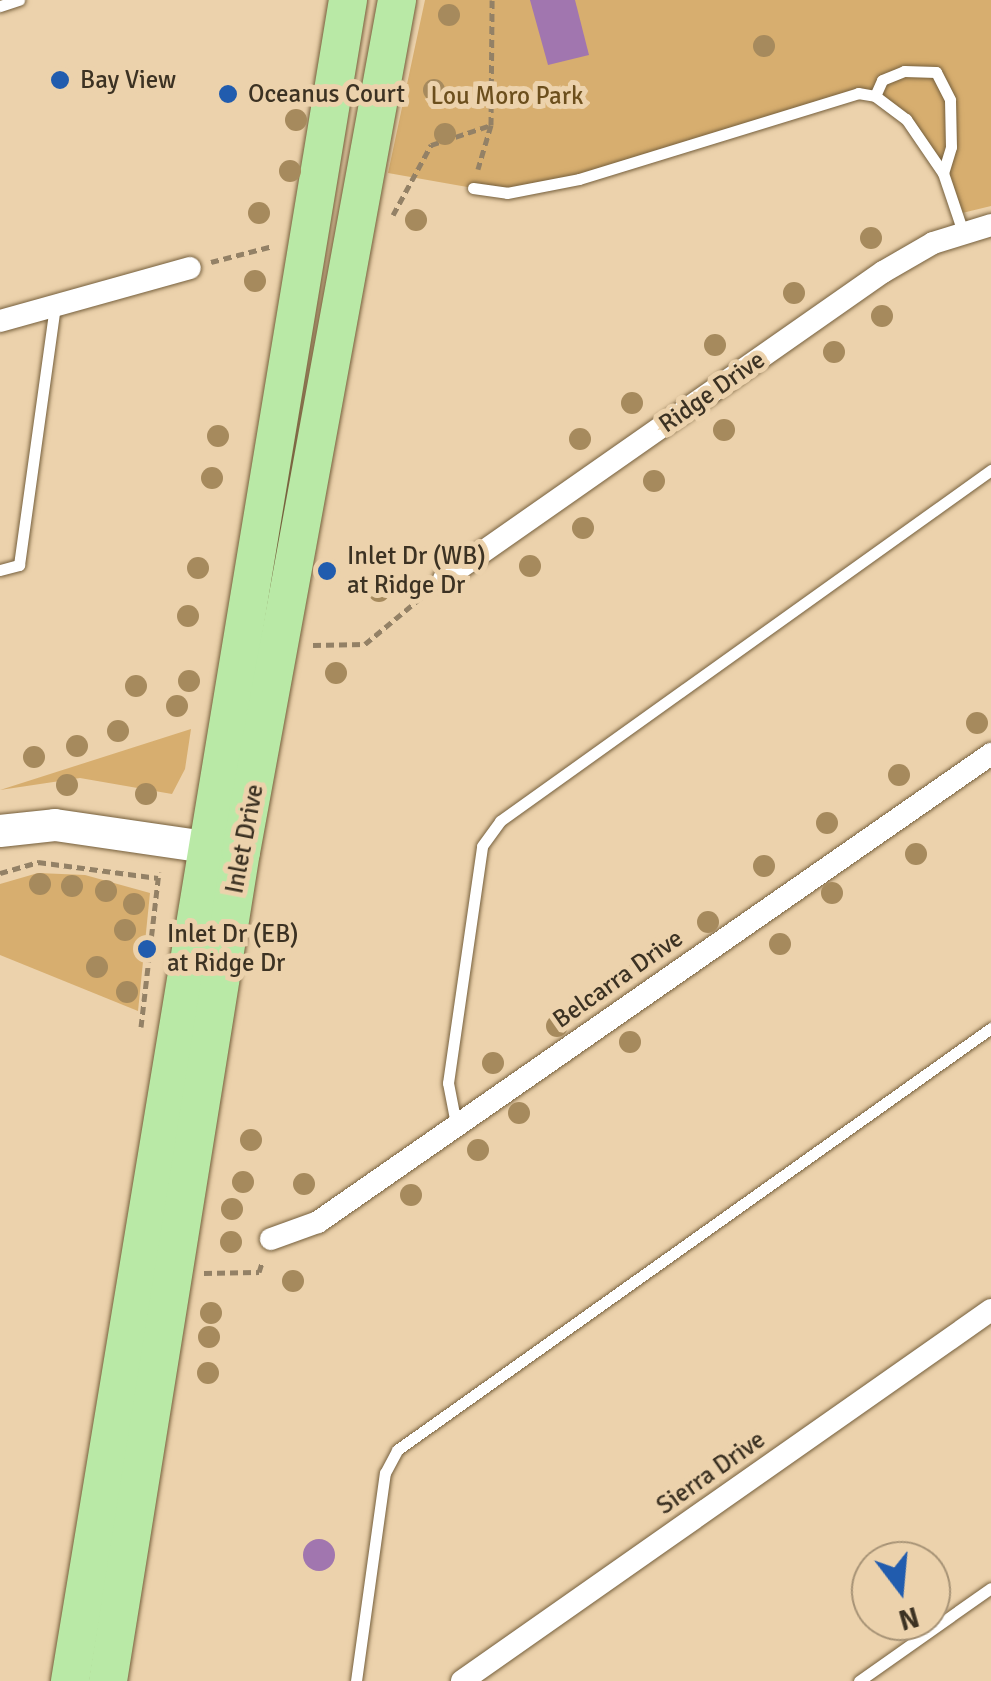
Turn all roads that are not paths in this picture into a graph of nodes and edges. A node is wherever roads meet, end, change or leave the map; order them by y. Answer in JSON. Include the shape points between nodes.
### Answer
{"nodes":[{"id":1,"x":19,"y":0,"type":"edge"},
{"id":2,"x":348,"y":0,"type":"edge"},
{"id":3,"x":397,"y":0,"type":"edge"},
{"id":4,"x":0,"y":6,"type":"edge"},
{"id":5,"x":875,"y":96,"type":"junction"},
{"id":6,"x":943,"y":173,"type":"junction"},
{"id":7,"x":472,"y":188,"type":"road end"},
{"id":8,"x":991,"y":225,"type":"edge"},
{"id":9,"x":963,"y":232,"type":"junction"},
{"id":10,"x":190,"y":268,"type":"road end"},
{"id":11,"x":55,"y":306,"type":"junction"},
{"id":12,"x":0,"y":320,"type":"edge"},
{"id":13,"x":991,"y":470,"type":"edge"},
{"id":14,"x":0,"y":570,"type":"edge"},
{"id":15,"x":444,"y":578,"type":"road end"},
{"id":16,"x":991,"y":754,"type":"edge"},
{"id":17,"x":0,"y":832,"type":"edge"},
{"id":18,"x":204,"y":845,"type":"junction"},
{"id":19,"x":242,"y":852,"type":"junction"},
{"id":20,"x":991,"y":1028,"type":"edge"},
{"id":21,"x":456,"y":1124,"type":"junction"},
{"id":22,"x":270,"y":1238,"type":"road end"},
{"id":23,"x":991,"y":1310,"type":"edge"},
{"id":24,"x":991,"y":1588,"type":"edge"},
{"id":25,"x":70,"y":1681,"type":"edge"},
{"id":26,"x":108,"y":1681,"type":"edge"},
{"id":27,"x":356,"y":1681,"type":"edge"},
{"id":28,"x":462,"y":1681,"type":"edge"},
{"id":29,"x":859,"y":1681,"type":"edge"}],
"edges":[{"from":1,"to":4,"type":"lane"},
{"from":2,"to":18,"type":"main road","name":"Inlet Drive"},
{"from":3,"to":19,"type":"main road","name":"Inlet Drive"},
{"from":5,"to":6,"type":"lane","via":[[896,108]]},
{"from":5,"to":6,"type":"lane","via":[[882,80],[904,71],[936,72],[950,100],[951,147]]},
{"from":5,"to":7,"type":"lane","via":[[836,97],[542,188]]},
{"from":6,"to":9,"type":"lane"},
{"from":8,"to":9,"type":"street","name":"Ridge Drive"},
{"from":9,"to":15,"type":"street","name":"Ridge Drive","via":[[883,272]]},
{"from":10,"to":11,"type":"street"},
{"from":11,"to":12,"type":"street"},
{"from":11,"to":14,"type":"lane","via":[[18,565]]},
{"from":13,"to":21,"type":"lane","via":[[500,821],[482,846],[448,1083]]},
{"from":16,"to":21,"type":"street","name":"Belcarra Drive"},
{"from":17,"to":18,"type":"street","via":[[56,824]]},
{"from":18,"to":19,"type":"street"},
{"from":18,"to":25,"type":"main road","name":"Inlet Drive"},
{"from":19,"to":26,"type":"main road","name":"Inlet Drive"},
{"from":20,"to":27,"type":"lane","via":[[397,1450],[386,1473]]},
{"from":21,"to":22,"type":"street","name":"Belcarra Drive","via":[[318,1222]]},
{"from":23,"to":28,"type":"street","name":"Sierra Drive"},
{"from":24,"to":29,"type":"lane"}]}
